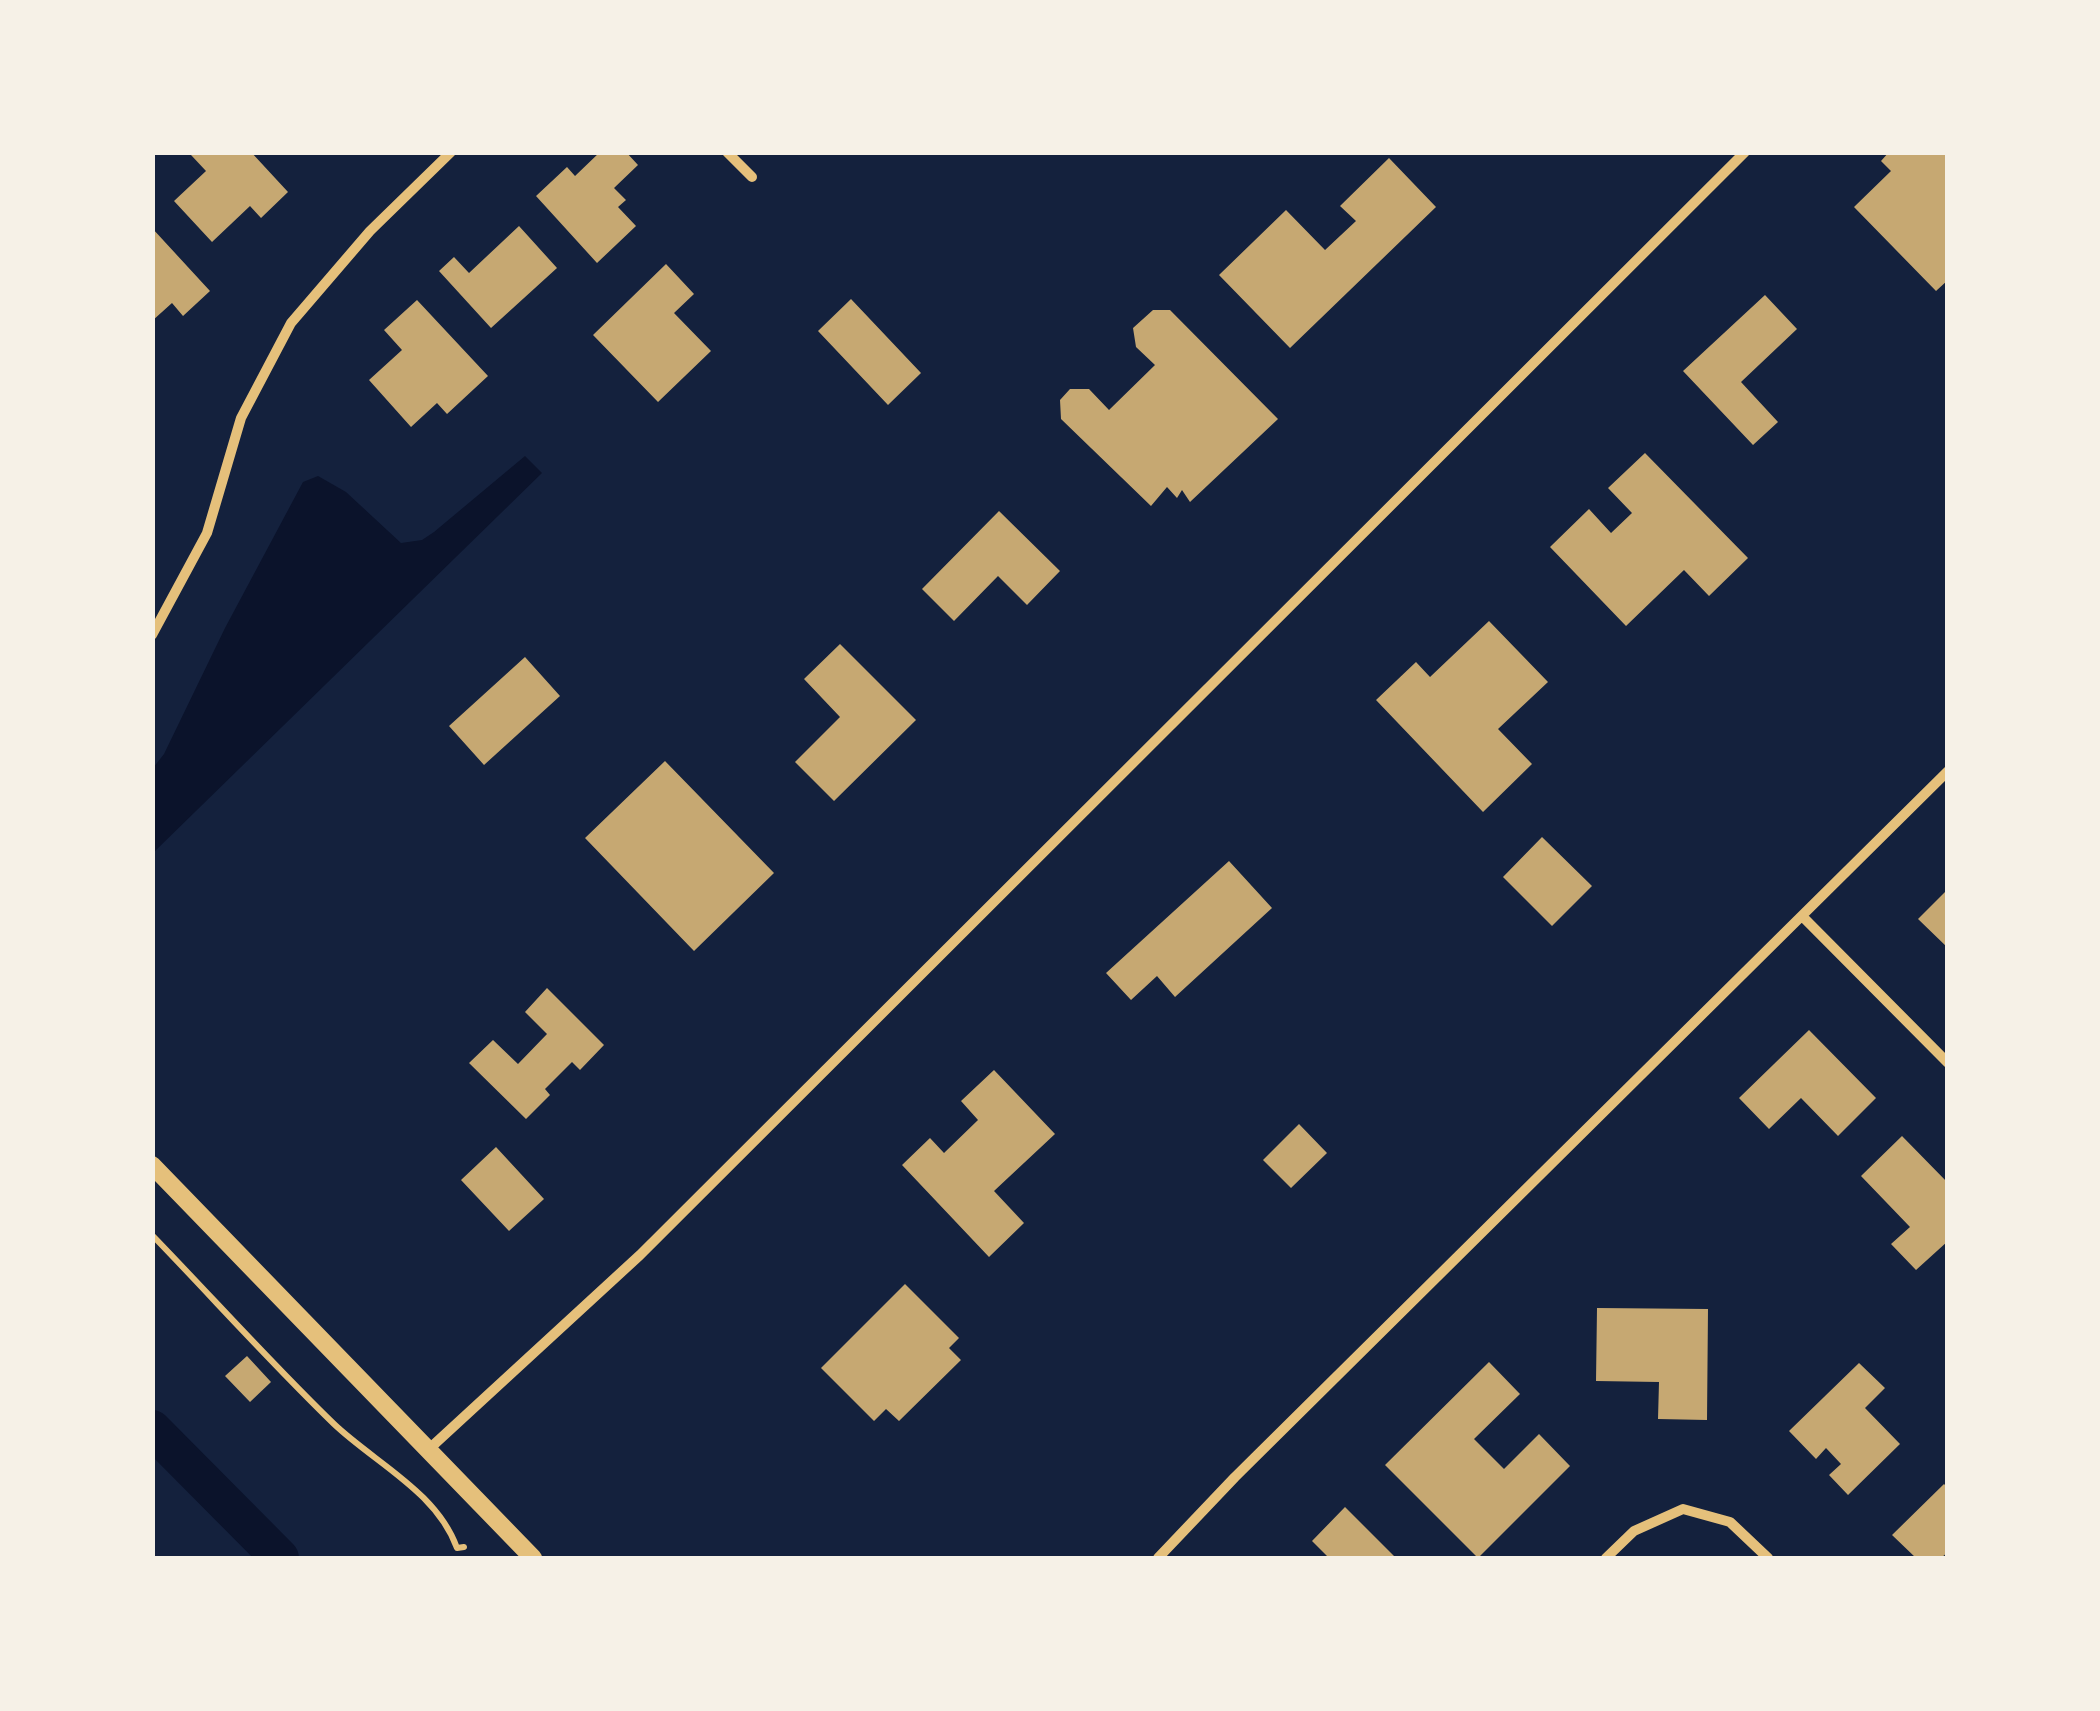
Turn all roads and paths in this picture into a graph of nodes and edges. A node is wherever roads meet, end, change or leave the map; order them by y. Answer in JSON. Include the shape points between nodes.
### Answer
{"nodes":[{"id":1,"x":451,"y":152,"type":"edge"},
{"id":2,"x":727,"y":152,"type":"edge"},
{"id":3,"x":1745,"y":152,"type":"edge"},
{"id":4,"x":752,"y":177,"type":"dead end"},
{"id":5,"x":152,"y":634,"type":"edge"},
{"id":6,"x":1948,"y":771,"type":"edge"},
{"id":7,"x":1802,"y":916,"type":"junction"},
{"id":8,"x":1948,"y":1063,"type":"edge"},
{"id":9,"x":152,"y":1165,"type":"edge"},
{"id":10,"x":152,"y":1235,"type":"edge"},
{"id":11,"x":428,"y":1450,"type":"junction"},
{"id":12,"x":464,"y":1547,"type":"dead end"},
{"id":13,"x":534,"y":1558,"type":"edge"},
{"id":14,"x":1158,"y":1558,"type":"edge"},
{"id":15,"x":1606,"y":1558,"type":"edge"},
{"id":16,"x":1768,"y":1558,"type":"edge"}],
"edges":[{"from":1,"to":5,"type":"street","via":[[370,231],[291,323],[241,418],[207,533]]},
{"from":2,"to":4,"type":"street"},
{"from":3,"to":11,"type":"street","via":[[640,1255]]},
{"from":6,"to":7,"type":"street"},
{"from":7,"to":8,"type":"street"},
{"from":7,"to":14,"type":"street"},
{"from":9,"to":11,"type":"street"},
{"from":10,"to":12,"type":"path","via":[[336,1426],[437,1512],[457,1548]]},
{"from":11,"to":13,"type":"street"},
{"from":15,"to":16,"type":"street","via":[[1634,1531],[1683,1510],[1730,1522]]}]}
